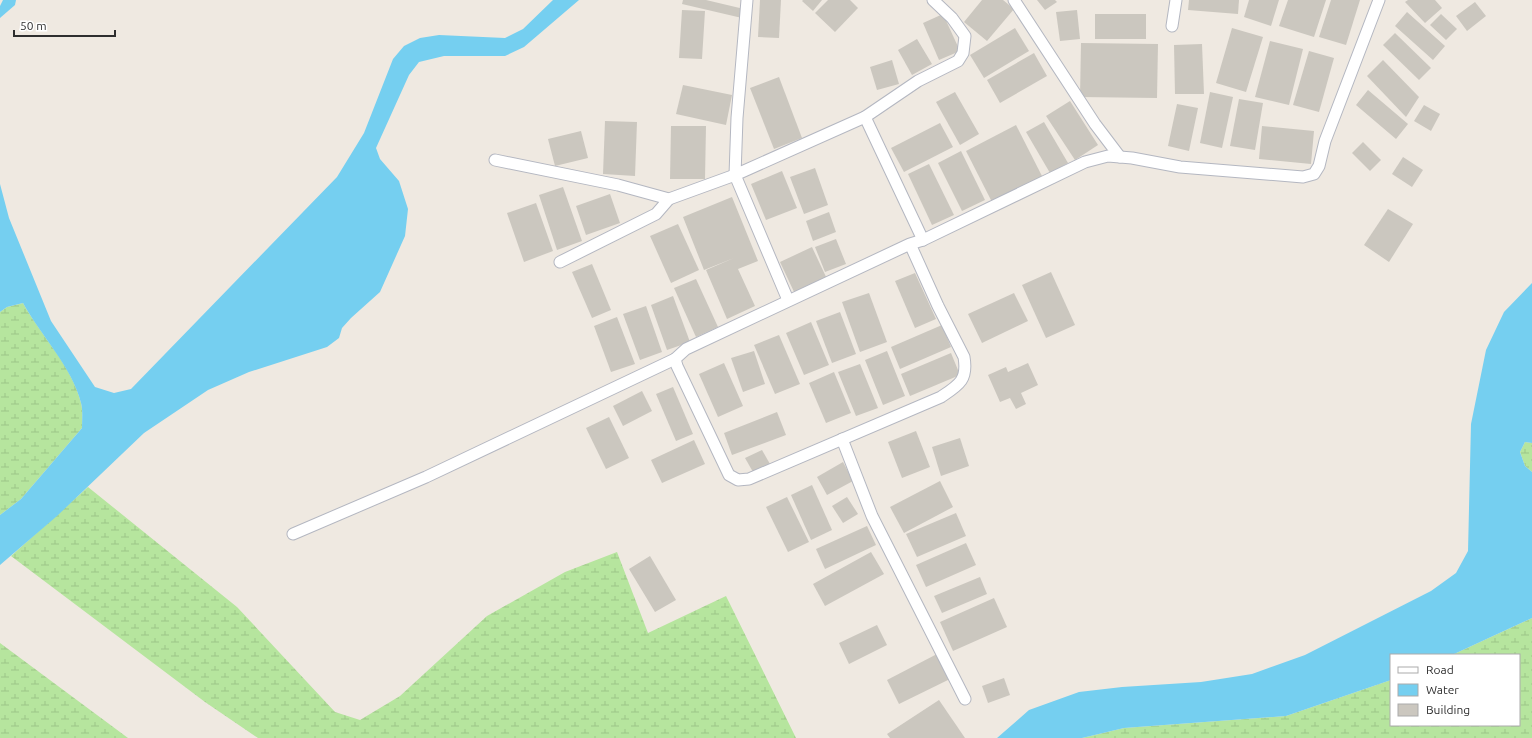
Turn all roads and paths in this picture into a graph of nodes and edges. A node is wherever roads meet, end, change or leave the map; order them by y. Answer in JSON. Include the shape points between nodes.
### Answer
{"nodes":[{"id":1,"x":747,"y":0,"type":"edge"},
{"id":2,"x":934,"y":0,"type":"edge"},
{"id":3,"x":1014,"y":0,"type":"edge"},
{"id":4,"x":1176,"y":0,"type":"edge"},
{"id":5,"x":1378,"y":0,"type":"edge"},
{"id":6,"x":1172,"y":26,"type":"dead end"},
{"id":7,"x":865,"y":117,"type":"junction"},
{"id":8,"x":1120,"y":157,"type":"junction"},
{"id":9,"x":495,"y":160,"type":"dead end"},
{"id":10,"x":735,"y":175,"type":"junction"},
{"id":11,"x":669,"y":199,"type":"junction"},
{"id":12,"x":924,"y":240,"type":"junction"},
{"id":13,"x":910,"y":244,"type":"junction"},
{"id":14,"x":560,"y":262,"type":"dead end"},
{"id":15,"x":788,"y":300,"type":"junction"},
{"id":16,"x":675,"y":359,"type":"junction"},
{"id":17,"x":842,"y":440,"type":"junction"},
{"id":18,"x":293,"y":534,"type":"dead end"},
{"id":19,"x":965,"y":699,"type":"dead end"}],
"edges":[{"from":1,"to":10,"type":"street"},
{"from":2,"to":7,"type":"street","via":[[965,36],[963,53],[958,61],[918,81]]},
{"from":3,"to":8,"type":"street","via":[[1095,124]]},
{"from":4,"to":6,"type":"street"},
{"from":5,"to":8,"type":"street","via":[[1314,174],[1303,177],[1180,167]]},
{"from":7,"to":10,"type":"street"},
{"from":7,"to":12,"type":"street"},
{"from":8,"to":12,"type":"street","via":[[1108,156],[1085,162]]},
{"from":9,"to":11,"type":"street","via":[[604,182]]},
{"from":10,"to":11,"type":"street"},
{"from":10,"to":15,"type":"street"},
{"from":11,"to":14,"type":"street","via":[[656,214]]},
{"from":12,"to":13,"type":"street"},
{"from":13,"to":15,"type":"street"},
{"from":13,"to":17,"type":"street","via":[[964,357],[964,375],[959,385],[941,397]]},
{"from":15,"to":16,"type":"street","via":[[686,349]]},
{"from":16,"to":17,"type":"street","via":[[729,475],[738,480],[749,479]]},
{"from":16,"to":18,"type":"street","via":[[426,477]]},
{"from":17,"to":19,"type":"street","via":[[872,516]]}]}
